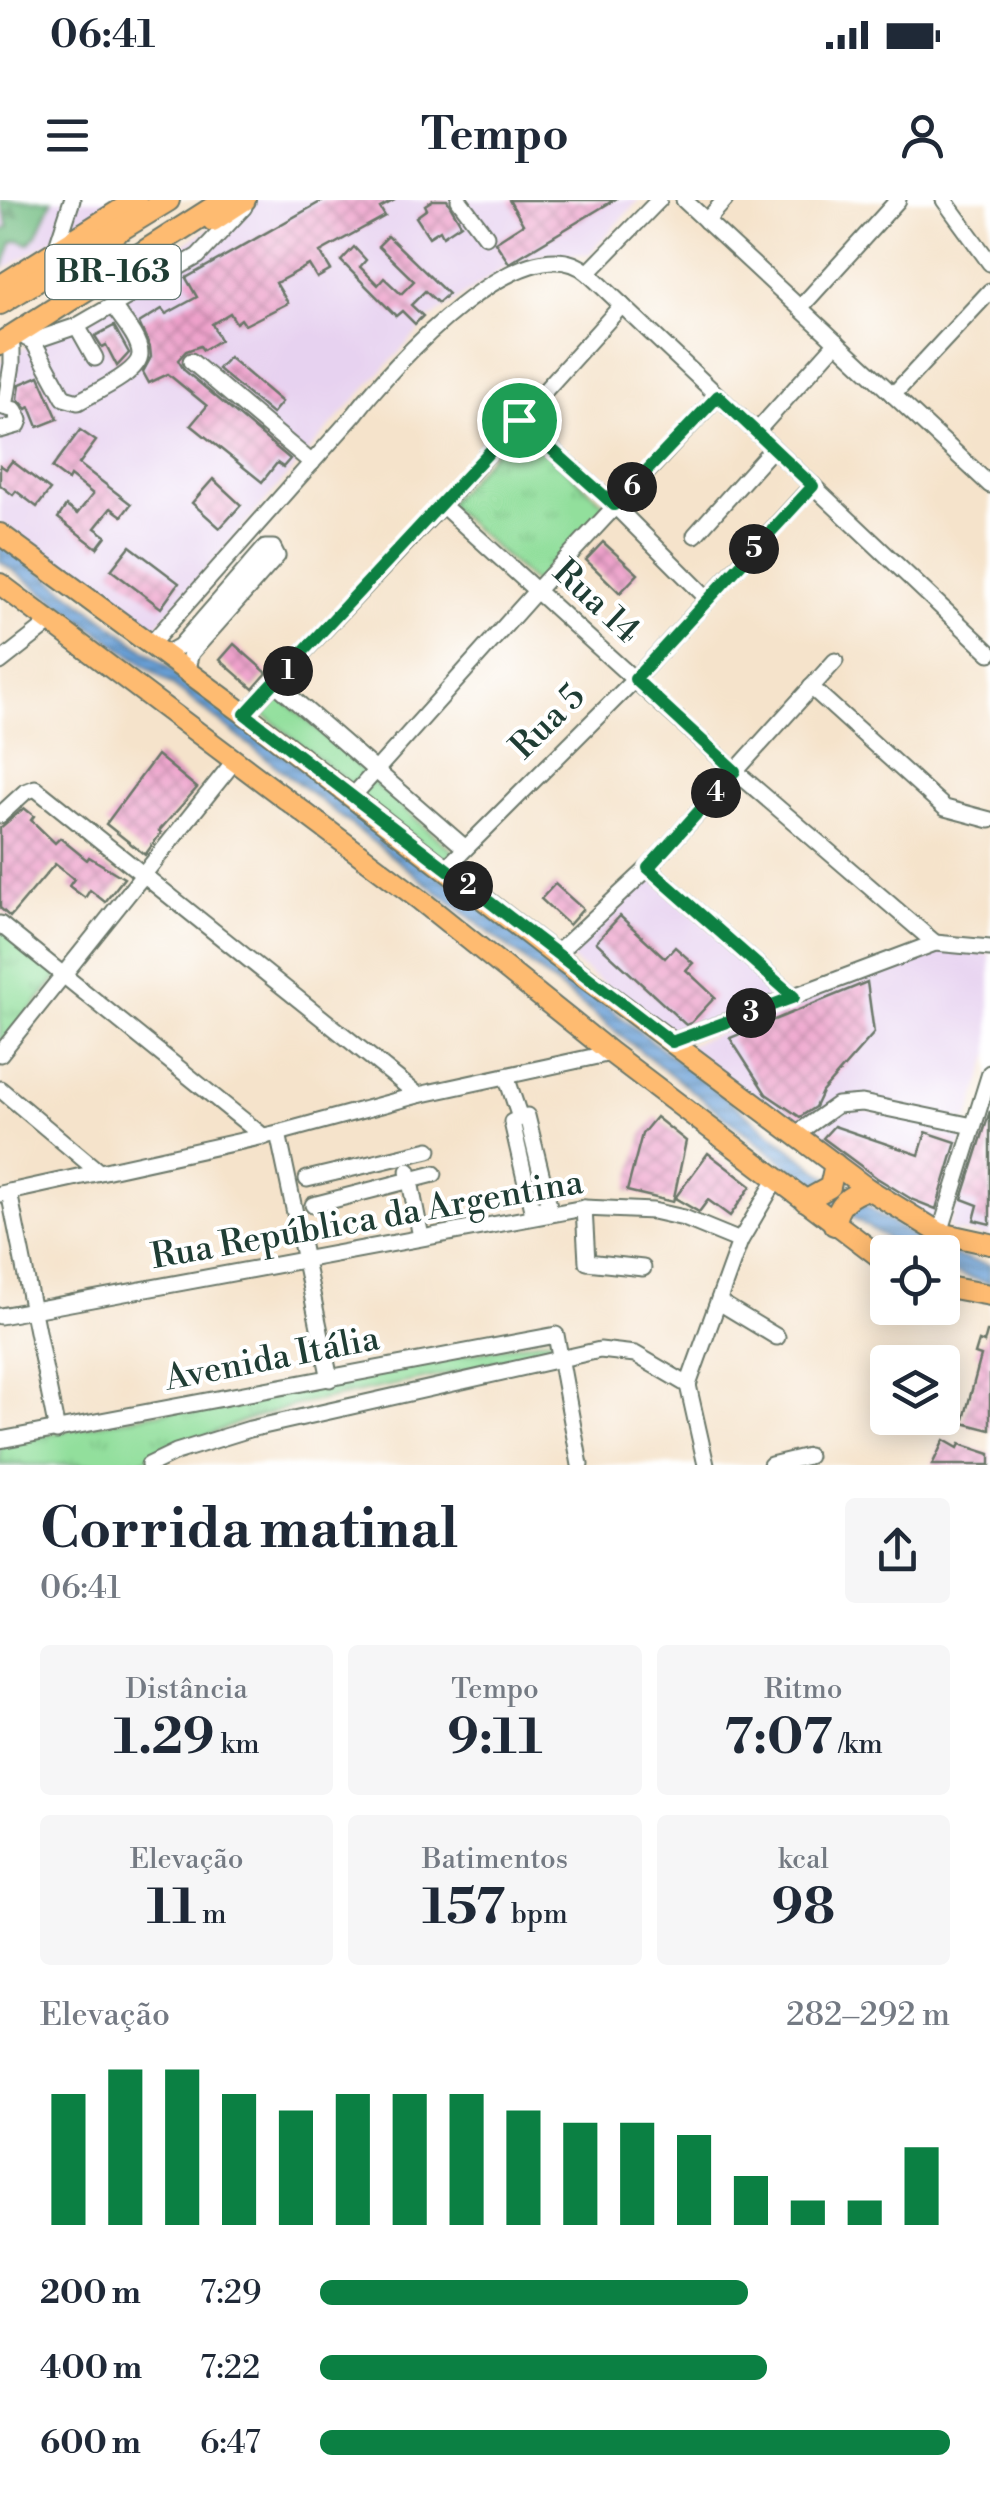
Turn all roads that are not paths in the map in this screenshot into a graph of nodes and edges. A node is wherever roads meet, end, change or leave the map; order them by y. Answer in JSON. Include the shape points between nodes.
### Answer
{"nodes":[{"id":1,"x":72,"y":200,"type":"edge"},
{"id":2,"x":136,"y":200,"type":"edge"},
{"id":3,"x":168,"y":200,"type":"edge"},
{"id":4,"x":226,"y":200,"type":"edge"},
{"id":5,"x":248,"y":200,"type":"edge"},
{"id":6,"x":459,"y":200,"type":"edge"},
{"id":7,"x":659,"y":200,"type":"edge"},
{"id":8,"x":684,"y":200,"type":"edge"},
{"id":9,"x":724,"y":200,"type":"edge"},
{"id":10,"x":898,"y":200,"type":"edge"},
{"id":11,"x":944,"y":200,"type":"edge"},
{"id":12,"x":706,"y":220,"type":"junction"},
{"id":13,"x":486,"y":236,"type":"dead end"},
{"id":14,"x":55,"y":252,"type":"junction"},
{"id":15,"x":990,"y":263,"type":"edge"},
{"id":16,"x":588,"y":273,"type":"junction"},
{"id":17,"x":0,"y":286,"type":"edge"},
{"id":18,"x":990,"y":291,"type":"edge"},
{"id":19,"x":0,"y":303,"type":"edge"},
{"id":20,"x":622,"y":305,"type":"junction"},
{"id":21,"x":113,"y":306,"type":"junction"},
{"id":22,"x":800,"y":308,"type":"junction"},
{"id":23,"x":77,"y":326,"type":"junction"},
{"id":24,"x":837,"y":342,"type":"junction"},
{"id":25,"x":14,"y":345,"type":"edge"},
{"id":26,"x":95,"y":358,"type":"dead end"},
{"id":27,"x":192,"y":361,"type":"dead end"},
{"id":28,"x":893,"y":394,"type":"junction"},
{"id":29,"x":718,"y":396,"type":"junction"},
{"id":30,"x":2,"y":406,"type":"edge"},
{"id":31,"x":519,"y":420,"type":"junction"},
{"id":32,"x":0,"y":430,"type":"edge"},
{"id":33,"x":756,"y":432,"type":"junction"},
{"id":34,"x":773,"y":448,"type":"junction"},
{"id":35,"x":312,"y":462,"type":"junction"},
{"id":36,"x":990,"y":484,"type":"edge"},
{"id":37,"x":813,"y":486,"type":"junction"},
{"id":38,"x":442,"y":505,"type":"junction"},
{"id":39,"x":614,"y":505,"type":"junction"},
{"id":40,"x":0,"y":534,"type":"edge"},
{"id":41,"x":696,"y":535,"type":"dead end"},
{"id":42,"x":0,"y":584,"type":"edge"},
{"id":43,"x":538,"y":589,"type":"junction"},
{"id":44,"x":708,"y":599,"type":"junction"},
{"id":45,"x":51,"y":622,"type":"junction"},
{"id":46,"x":157,"y":650,"type":"junction"},
{"id":47,"x":990,"y":653,"type":"edge"},
{"id":48,"x":835,"y":661,"type":"dead end"},
{"id":49,"x":0,"y":662,"type":"edge"},
{"id":50,"x":186,"y":671,"type":"junction"},
{"id":51,"x":635,"y":679,"type":"junction"},
{"id":52,"x":276,"y":684,"type":"junction"},
{"id":53,"x":811,"y":687,"type":"junction"},
{"id":54,"x":245,"y":714,"type":"junction"},
{"id":55,"x":236,"y":759,"type":"junction"},
{"id":56,"x":735,"y":771,"type":"junction"},
{"id":57,"x":376,"y":772,"type":"junction"},
{"id":58,"x":353,"y":796,"type":"junction"},
{"id":59,"x":0,"y":814,"type":"edge"},
{"id":60,"x":990,"y":820,"type":"edge"},
{"id":61,"x":464,"y":847,"type":"junction"},
{"id":62,"x":446,"y":868,"type":"junction"},
{"id":63,"x":648,"y":868,"type":"junction"},
{"id":64,"x":147,"y":874,"type":"junction"},
{"id":65,"x":0,"y":924,"type":"edge"},
{"id":66,"x":935,"y":942,"type":"junction"},
{"id":67,"x":990,"y":948,"type":"edge"},
{"id":68,"x":555,"y":955,"type":"junction"},
{"id":69,"x":66,"y":975,"type":"junction"},
{"id":70,"x":794,"y":997,"type":"junction"},
{"id":71,"x":672,"y":1042,"type":"junction"},
{"id":72,"x":0,"y":1054,"type":"edge"},
{"id":73,"x":610,"y":1054,"type":"junction"},
{"id":74,"x":990,"y":1074,"type":"edge"},
{"id":75,"x":506,"y":1076,"type":"junction"},
{"id":76,"x":0,"y":1090,"type":"edge"},
{"id":77,"x":418,"y":1095,"type":"junction"},
{"id":78,"x":520,"y":1118,"type":"junction"},
{"id":79,"x":974,"y":1126,"type":"junction"},
{"id":80,"x":796,"y":1134,"type":"junction"},
{"id":81,"x":271,"y":1135,"type":"junction"},
{"id":82,"x":429,"y":1150,"type":"dead end"},
{"id":83,"x":406,"y":1157,"type":"junction"},
{"id":84,"x":835,"y":1164,"type":"junction"},
{"id":85,"x":99,"y":1172,"type":"junction"},
{"id":86,"x":434,"y":1174,"type":"dead end"},
{"id":87,"x":307,"y":1179,"type":"dead end"},
{"id":88,"x":410,"y":1180,"type":"junction"},
{"id":89,"x":776,"y":1180,"type":"junction"},
{"id":90,"x":4,"y":1193,"type":"edge"},
{"id":91,"x":834,"y":1200,"type":"junction"},
{"id":92,"x":314,"y":1205,"type":"dead end"},
{"id":93,"x":584,"y":1208,"type":"junction"},
{"id":94,"x":940,"y":1233,"type":"junction"},
{"id":95,"x":421,"y":1237,"type":"junction"},
{"id":96,"x":740,"y":1242,"type":"junction"},
{"id":97,"x":870,"y":1242,"type":"edge"},
{"id":98,"x":990,"y":1244,"type":"edge"},
{"id":99,"x":305,"y":1260,"type":"junction"},
{"id":100,"x":642,"y":1268,"type":"dead end"},
{"id":101,"x":960,"y":1289,"type":"edge"},
{"id":102,"x":990,"y":1294,"type":"edge"},
{"id":103,"x":719,"y":1302,"type":"junction"},
{"id":104,"x":32,"y":1310,"type":"junction"},
{"id":105,"x":0,"y":1316,"type":"edge"},
{"id":106,"x":777,"y":1337,"type":"dead end"},
{"id":107,"x":562,"y":1359,"type":"junction"},
{"id":108,"x":330,"y":1379,"type":"junction"},
{"id":109,"x":688,"y":1385,"type":"junction"},
{"id":110,"x":58,"y":1431,"type":"junction"},
{"id":111,"x":0,"y":1440,"type":"edge"},
{"id":112,"x":808,"y":1456,"type":"dead end"},
{"id":113,"x":150,"y":1465,"type":"edge"},
{"id":114,"x":580,"y":1465,"type":"edge"},
{"id":115,"x":706,"y":1465,"type":"edge"},
{"id":116,"x":771,"y":1465,"type":"edge"}],
"edges":[{"from":1,"to":14,"type":"street"},
{"from":2,"to":14,"type":"main road"},
{"from":3,"to":19,"type":"highway","number":"BR-163"},
{"from":4,"to":25,"type":"highway","number":"BR-163"},
{"from":5,"to":21,"type":"street","via":[[198,256]]},
{"from":5,"to":25,"type":"main road"},
{"from":6,"to":13,"type":"street"},
{"from":7,"to":16,"type":"street"},
{"from":8,"to":12,"type":"street"},
{"from":9,"to":12,"type":"street"},
{"from":10,"to":22,"type":"street"},
{"from":11,"to":15,"type":"street"},
{"from":12,"to":22,"type":"street"},
{"from":14,"to":17,"type":"main road"},
{"from":16,"to":20,"type":"street"},
{"from":16,"to":35,"type":"street","via":[[553,261],[488,287],[394,367]]},
{"from":18,"to":28,"type":"street"},
{"from":20,"to":29,"type":"street"},
{"from":20,"to":31,"type":"street"},
{"from":21,"to":23,"type":"street"},
{"from":21,"to":25,"type":"street","via":[[135,340],[138,363],[78,402],[64,398]]},
{"from":22,"to":24,"type":"street"},
{"from":23,"to":25,"type":"street"},
{"from":23,"to":26,"type":"street"},
{"from":24,"to":28,"type":"street"},
{"from":24,"to":33,"type":"street"},
{"from":25,"to":30,"type":"street"},
{"from":27,"to":35,"type":"street"},
{"from":28,"to":36,"type":"street"},
{"from":29,"to":33,"type":"street"},
{"from":29,"to":39,"type":"street"},
{"from":30,"to":32,"type":"street","via":[[20,420]]},
{"from":31,"to":38,"type":"street"},
{"from":31,"to":39,"type":"street"},
{"from":33,"to":34,"type":"street"},
{"from":34,"to":37,"type":"street"},
{"from":34,"to":41,"type":"street"},
{"from":35,"to":46,"type":"street"},
{"from":37,"to":44,"type":"street","name":"Rua 5"},
{"from":37,"to":47,"type":"street"},
{"from":38,"to":43,"type":"street","name":"Rua 14"},
{"from":38,"to":52,"type":"street"},
{"from":39,"to":43,"type":"street"},
{"from":39,"to":44,"type":"street"},
{"from":40,"to":46,"type":"main road"},
{"from":42,"to":45,"type":"main road"},
{"from":43,"to":51,"type":"street","name":"Rua 14"},
{"from":43,"to":57,"type":"street"},
{"from":44,"to":51,"type":"street","name":"Rua 5"},
{"from":45,"to":49,"type":"street"},
{"from":45,"to":55,"type":"main road"},
{"from":46,"to":50,"type":"main road"},
{"from":46,"to":50,"type":"street","via":[[180,646],[265,548],[273,548],[278,556],[191,653]]},
{"from":48,"to":53,"type":"street"},
{"from":50,"to":54,"type":"main road"},
{"from":51,"to":56,"type":"street","name":"Rua 14"},
{"from":51,"to":61,"type":"street","name":"Rua 5"},
{"from":52,"to":54,"type":"street"},
{"from":52,"to":57,"type":"street"},
{"from":53,"to":56,"type":"street"},
{"from":53,"to":60,"type":"street","via":[[945,808]]},
{"from":54,"to":58,"type":"main road"},
{"from":55,"to":64,"type":"street"},
{"from":55,"to":73,"type":"main road"},
{"from":56,"to":63,"type":"street"},
{"from":56,"to":66,"type":"street","name":"Rua 14"},
{"from":57,"to":58,"type":"street"},
{"from":57,"to":61,"type":"street"},
{"from":58,"to":62,"type":"main road"},
{"from":59,"to":64,"type":"street","via":[[35,788]]},
{"from":61,"to":62,"type":"street","name":"Rua 5"},
{"from":62,"to":68,"type":"main road"},
{"from":63,"to":68,"type":"street"},
{"from":63,"to":70,"type":"street"},
{"from":64,"to":69,"type":"street"},
{"from":64,"to":77,"type":"street"},
{"from":65,"to":69,"type":"street"},
{"from":66,"to":67,"type":"street"},
{"from":66,"to":70,"type":"street"},
{"from":68,"to":71,"type":"main road"},
{"from":69,"to":72,"type":"street"},
{"from":69,"to":81,"type":"street"},
{"from":70,"to":71,"type":"street"},
{"from":71,"to":80,"type":"main road"},
{"from":73,"to":75,"type":"street"},
{"from":73,"to":89,"type":"main road"},
{"from":74,"to":79,"type":"street"},
{"from":75,"to":77,"type":"street"},
{"from":75,"to":78,"type":"street"},
{"from":76,"to":85,"type":"street"},
{"from":77,"to":81,"type":"street"},
{"from":78,"to":78,"type":"street","via":[[512,1122],[532,1210],[549,1206],[528,1116]]},
{"from":79,"to":80,"type":"street","via":[[837,1104]]},
{"from":79,"to":94,"type":"street"},
{"from":80,"to":84,"type":"main road"},
{"from":81,"to":85,"type":"street"},
{"from":81,"to":99,"type":"street"},
{"from":82,"to":83,"type":"street"},
{"from":83,"to":87,"type":"street"},
{"from":83,"to":88,"type":"street"},
{"from":84,"to":91,"type":"main road"},
{"from":84,"to":91,"type":"main road"},
{"from":85,"to":90,"type":"street"},
{"from":86,"to":88,"type":"street"},
{"from":88,"to":92,"type":"street"},
{"from":88,"to":95,"type":"street"},
{"from":89,"to":91,"type":"main road"},
{"from":89,"to":96,"type":"street"},
{"from":90,"to":104,"type":"street"},
{"from":91,"to":94,"type":"main road"},
{"from":91,"to":97,"type":"main road"},
{"from":93,"to":95,"type":"street","name":"Rua República da Argentina"},
{"from":93,"to":96,"type":"street","name":"Rua República da Argentina","via":[[652,1211]]},
{"from":93,"to":100,"type":"street","via":[[588,1262]]},
{"from":94,"to":98,"type":"main road"},
{"from":95,"to":99,"type":"street","name":"Rua República da Argentina"},
{"from":96,"to":103,"type":"street"},
{"from":99,"to":104,"type":"street","name":"Rua República da Argentina"},
{"from":99,"to":108,"type":"street"},
{"from":101,"to":102,"type":"main road"},
{"from":103,"to":106,"type":"street"},
{"from":103,"to":109,"type":"street"},
{"from":104,"to":105,"type":"street","name":"Rua República da Argentina"},
{"from":104,"to":110,"type":"street"},
{"from":107,"to":108,"type":"street","name":"Avenida Itália","via":[[556,1335]]},
{"from":107,"to":109,"type":"street","via":[[600,1350],[635,1354]]},
{"from":107,"to":113,"type":"street","via":[[250,1429]]},
{"from":107,"to":114,"type":"street"},
{"from":108,"to":110,"type":"street","name":"Avenida Itália"},
{"from":109,"to":115,"type":"street"},
{"from":110,"to":111,"type":"street","name":"Avenida Itália"},
{"from":112,"to":116,"type":"street"}]}
